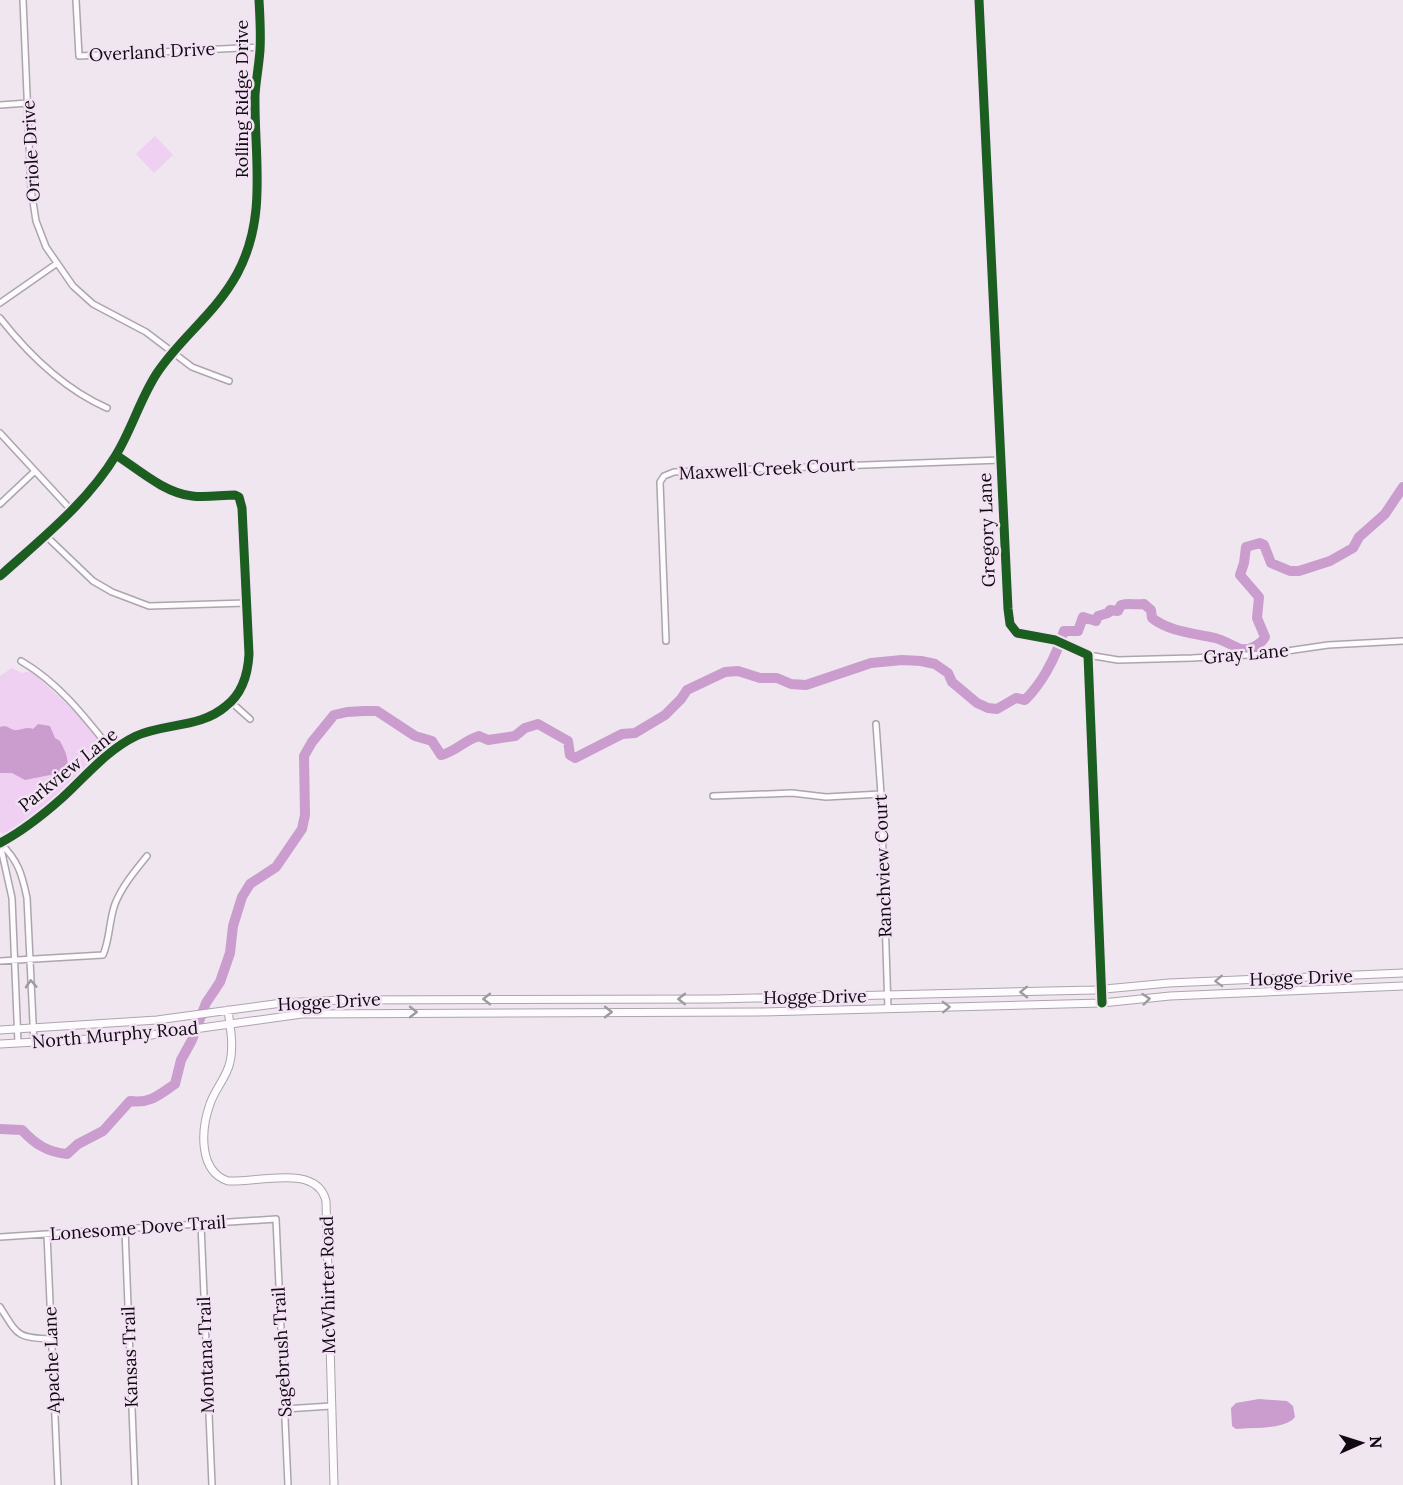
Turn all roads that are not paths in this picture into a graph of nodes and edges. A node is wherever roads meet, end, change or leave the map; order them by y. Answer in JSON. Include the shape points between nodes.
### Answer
{"nodes":[{"id":1,"x":23,"y":0,"type":"edge"},
{"id":2,"x":76,"y":0,"type":"edge"},
{"id":3,"x":259,"y":0,"type":"edge"},
{"id":4,"x":979,"y":0,"type":"edge"},
{"id":5,"x":261,"y":47,"type":"junction"},
{"id":6,"x":28,"y":103,"type":"junction"},
{"id":7,"x":0,"y":105,"type":"edge"},
{"id":8,"x":56,"y":264,"type":"junction"},
{"id":9,"x":0,"y":303,"type":"edge"},
{"id":10,"x":0,"y":318,"type":"edge"},
{"id":11,"x":173,"y":352,"type":"junction"},
{"id":12,"x":230,"y":381,"type":"dead end"},
{"id":13,"x":107,"y":408,"type":"dead end"},
{"id":14,"x":0,"y":433,"type":"edge"},
{"id":15,"x":116,"y":456,"type":"junction"},
{"id":16,"x":1001,"y":460,"type":"junction"},
{"id":17,"x":35,"y":471,"type":"junction"},
{"id":18,"x":0,"y":504,"type":"edge"},
{"id":19,"x":71,"y":510,"type":"junction"},
{"id":20,"x":45,"y":535,"type":"junction"},
{"id":21,"x":0,"y":576,"type":"edge"},
{"id":22,"x":246,"y":603,"type":"junction"},
{"id":23,"x":666,"y":641,"type":"dead end"},
{"id":24,"x":1403,"y":641,"type":"edge"},
{"id":25,"x":1088,"y":655,"type":"junction"},
{"id":26,"x":21,"y":661,"type":"dead end"},
{"id":27,"x":231,"y":702,"type":"junction"},
{"id":28,"x":250,"y":719,"type":"dead end"},
{"id":29,"x":876,"y":724,"type":"dead end"},
{"id":30,"x":112,"y":751,"type":"junction"},
{"id":31,"x":881,"y":794,"type":"junction"},
{"id":32,"x":713,"y":796,"type":"dead end"},
{"id":33,"x":0,"y":843,"type":"edge"},
{"id":34,"x":147,"y":856,"type":"dead end"},
{"id":35,"x":30,"y":959,"type":"junction"},
{"id":36,"x":14,"y":960,"type":"junction"},
{"id":37,"x":0,"y":961,"type":"edge"},
{"id":38,"x":1403,"y":973,"type":"edge"},
{"id":39,"x":1403,"y":986,"type":"edge"},
{"id":40,"x":1101,"y":990,"type":"junction"},
{"id":41,"x":888,"y":995,"type":"junction"},
{"id":42,"x":506,"y":999,"type":"junction"},
{"id":43,"x":716,"y":999,"type":"junction"},
{"id":44,"x":1102,"y":1003,"type":"junction"},
{"id":45,"x":888,"y":1009,"type":"junction"},
{"id":46,"x":228,"y":1010,"type":"junction"},
{"id":47,"x":506,"y":1012,"type":"junction"},
{"id":48,"x":716,"y":1012,"type":"junction"},
{"id":49,"x":229,"y":1024,"type":"junction"},
{"id":50,"x":18,"y":1029,"type":"junction"},
{"id":51,"x":34,"y":1029,"type":"junction"},
{"id":52,"x":0,"y":1030,"type":"edge"},
{"id":53,"x":18,"y":1043,"type":"junction"},
{"id":54,"x":34,"y":1043,"type":"junction"},
{"id":55,"x":0,"y":1044,"type":"edge"},
{"id":56,"x":276,"y":1219,"type":"joint"},
{"id":57,"x":201,"y":1224,"type":"junction"},
{"id":58,"x":125,"y":1229,"type":"junction"},
{"id":59,"x":47,"y":1234,"type":"junction"},
{"id":60,"x":0,"y":1237,"type":"edge"},
{"id":61,"x":0,"y":1307,"type":"edge"},
{"id":62,"x":51,"y":1339,"type":"junction"},
{"id":63,"x":331,"y":1406,"type":"junction"},
{"id":64,"x":285,"y":1409,"type":"junction"},
{"id":65,"x":58,"y":1485,"type":"edge"},
{"id":66,"x":135,"y":1485,"type":"edge"},
{"id":67,"x":212,"y":1485,"type":"edge"},
{"id":68,"x":288,"y":1485,"type":"edge"},
{"id":69,"x":334,"y":1485,"type":"edge"}],
"edges":[{"from":1,"to":6,"type":"street","name":"Oriole Drive"},
{"from":2,"to":5,"type":"street","name":"Overland Drive","via":[[79,56]]},
{"from":3,"to":5,"type":"street","name":"Rolling Ridge Drive"},
{"from":4,"to":16,"type":"street","name":"Gregory Lane"},
{"from":5,"to":11,"type":"street","name":"Rolling Ridge Drive","via":[[255,98],[258,190],[250,241],[238,273],[218,304]]},
{"from":6,"to":7,"type":"street"},
{"from":6,"to":8,"type":"street","name":"Oriole Drive","via":[[34,213]]},
{"from":8,"to":9,"type":"street"},
{"from":8,"to":11,"type":"street","name":"Oriole Drive","via":[[93,304],[146,332]]},
{"from":10,"to":13,"type":"street","via":[[49,372]]},
{"from":11,"to":12,"type":"street","name":"Oriole Drive","via":[[200,371]]},
{"from":11,"to":15,"type":"street","name":"Rolling Ridge Drive","via":[[148,388]]},
{"from":14,"to":17,"type":"street"},
{"from":15,"to":19,"type":"street","name":"Rolling Ridge Drive"},
{"from":15,"to":22,"type":"street","name":"Parkview Lane","via":[[184,495],[239,497]]},
{"from":16,"to":23,"type":"street","name":"Maxwell Creek Court","via":[[674,472],[664,476],[660,482]]},
{"from":16,"to":25,"type":"street","name":"Gregory Lane","via":[[1010,624],[1020,634],[1056,640]]},
{"from":17,"to":18,"type":"street"},
{"from":17,"to":19,"type":"street"},
{"from":19,"to":20,"type":"street","name":"Rolling Ridge Drive"},
{"from":20,"to":21,"type":"street","name":"Rolling Ridge Drive"},
{"from":20,"to":22,"type":"street","via":[[93,581],[149,606]]},
{"from":22,"to":27,"type":"street","name":"Parkview Lane","via":[[247,674]]},
{"from":24,"to":25,"type":"street","name":"Gray Lane","via":[[1204,658],[1118,660]]},
{"from":25,"to":40,"type":"street"},
{"from":26,"to":30,"type":"street","via":[[72,701]]},
{"from":27,"to":28,"type":"street"},
{"from":27,"to":30,"type":"street","name":"Parkview Lane","via":[[211,716],[146,732]]},
{"from":29,"to":31,"type":"street","name":"Ranchview Court"},
{"from":30,"to":33,"type":"street","name":"Parkview Lane","via":[[62,798]]},
{"from":31,"to":32,"type":"street"},
{"from":31,"to":41,"type":"street","name":"Ranchview Court"},
{"from":33,"to":35,"type":"street","via":[[12,854],[23,879]]},
{"from":33,"to":36,"type":"street","via":[[12,898]]},
{"from":34,"to":35,"type":"street","via":[[115,904],[103,955]]},
{"from":35,"to":36,"type":"street"},
{"from":51,"to":35,"type":"street","one_way":true},
{"from":36,"to":37,"type":"street"},
{"from":36,"to":50,"type":"street"},
{"from":38,"to":40,"type":"main road","name":"Hogge Drive","one_way":true,"via":[[1169,983]]},
{"from":44,"to":39,"type":"main road","name":"Hogge Drive","one_way":true,"via":[[1170,996]]},
{"from":40,"to":41,"type":"main road","name":"Hogge Drive","one_way":true},
{"from":40,"to":44,"type":"street"},
{"from":41,"to":43,"type":"main road","name":"Hogge Drive"},
{"from":41,"to":45,"type":"street","name":"Ranchview Court"},
{"from":43,"to":42,"type":"main road","name":"Hogge Drive","one_way":true},
{"from":42,"to":46,"type":"main road","name":"Hogge Drive","one_way":true,"via":[[341,1000]]},
{"from":42,"to":47,"type":"main road"},
{"from":43,"to":48,"type":"main road"},
{"from":45,"to":44,"type":"main road","name":"Hogge Drive","one_way":true},
{"from":45,"to":48,"type":"main road","name":"Hogge Drive"},
{"from":46,"to":49,"type":"main road","name":"McWhirter Road"},
{"from":46,"to":51,"type":"main road","name":"North Murphy Road"},
{"from":47,"to":48,"type":"main road","name":"Hogge Drive","one_way":true},
{"from":49,"to":47,"type":"main road","name":"Hogge Drive","one_way":true,"via":[[302,1014]]},
{"from":49,"to":54,"type":"main road","name":"North Murphy Road","via":[[144,1036]]},
{"from":49,"to":63,"type":"main road","name":"McWhirter Road","via":[[230,1064],[207,1115],[207,1161],[214,1173],[228,1181],[301,1178],[323,1192]]},
{"from":50,"to":51,"type":"main road","name":"North Murphy Road"},
{"from":50,"to":52,"type":"main road","name":"North Murphy Road"},
{"from":50,"to":53,"type":"street"},
{"from":51,"to":54,"type":"street"},
{"from":53,"to":54,"type":"main road","name":"North Murphy Road"},
{"from":53,"to":55,"type":"main road","name":"North Murphy Road"},
{"from":56,"to":57,"type":"street","name":"Lonesome Dove Trail"},
{"from":56,"to":64,"type":"street","name":"Sagebrush Trail"},
{"from":57,"to":58,"type":"street","name":"Lonesome Dove Trail"},
{"from":57,"to":67,"type":"street","name":"Montana Trail"},
{"from":58,"to":59,"type":"street","name":"Lonesome Dove Trail"},
{"from":58,"to":66,"type":"street","name":"Kansas Trail"},
{"from":59,"to":60,"type":"street","name":"Lonesome Dove Trail"},
{"from":59,"to":62,"type":"street","name":"Apache Lane"},
{"from":61,"to":62,"type":"street","via":[[18,1334],[29,1339]]},
{"from":62,"to":65,"type":"street","name":"Apache Lane"},
{"from":63,"to":64,"type":"street"},
{"from":63,"to":69,"type":"main road","name":"McWhirter Road"},
{"from":64,"to":68,"type":"street","name":"Sagebrush Trail"}]}
